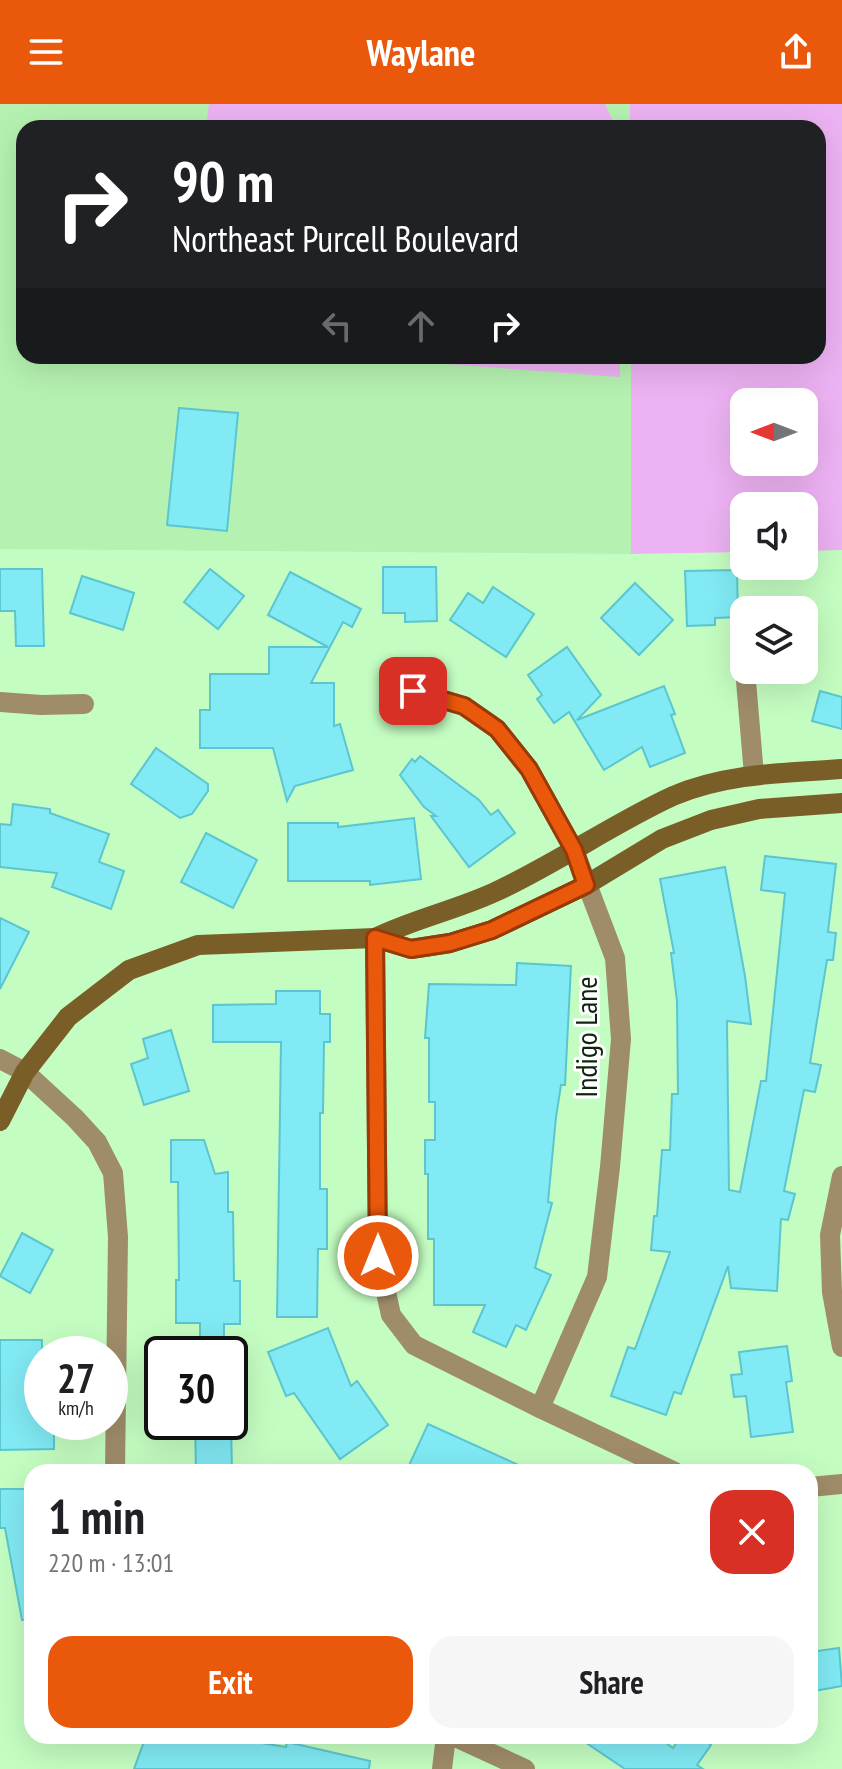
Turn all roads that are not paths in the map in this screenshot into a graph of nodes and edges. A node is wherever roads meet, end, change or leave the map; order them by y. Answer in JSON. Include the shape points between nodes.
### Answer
{"nodes":[{"id":1,"x":746,"y":684,"type":"edge"},
{"id":2,"x":413,"y":691,"type":"dead end"},
{"id":3,"x":0,"y":702,"type":"edge"},
{"id":4,"x":84,"y":704,"type":"dead end"},
{"id":5,"x":842,"y":769,"type":"edge"},
{"id":6,"x":754,"y":775,"type":"junction"},
{"id":7,"x":842,"y":803,"type":"edge"},
{"id":8,"x":574,"y":850,"type":"junction"},
{"id":9,"x":586,"y":885,"type":"junction"},
{"id":10,"x":375,"y":938,"type":"junction"},
{"id":11,"x":0,"y":1059,"type":"edge"},
{"id":12,"x":25,"y":1072,"type":"junction"},
{"id":13,"x":0,"y":1121,"type":"edge"},
{"id":14,"x":842,"y":1176,"type":"edge"},
{"id":15,"x":842,"y":1347,"type":"edge"},
{"id":16,"x":540,"y":1408,"type":"junction"},
{"id":17,"x":115,"y":1464,"type":"edge"},
{"id":18,"x":658,"y":1464,"type":"edge"},
{"id":19,"x":842,"y":1484,"type":"edge"},
{"id":20,"x":818,"y":1486,"type":"edge"},
{"id":21,"x":445,"y":1744,"type":"edge"},
{"id":22,"x":470,"y":1744,"type":"edge"},
{"id":23,"x":442,"y":1769,"type":"edge"},
{"id":24,"x":525,"y":1769,"type":"edge"}],
"edges":[{"from":1,"to":6,"type":"street"},
{"from":2,"to":8,"type":"street","name":"Indigo Lane","via":[[464,706],[497,729],[529,769]]},
{"from":3,"to":4,"type":"street"},
{"from":5,"to":6,"type":"street"},
{"from":6,"to":8,"type":"street","via":[[674,796]]},
{"from":7,"to":9,"type":"street","via":[[759,809],[711,820],[662,839]]},
{"from":8,"to":9,"type":"street","name":"Indigo Lane"},
{"from":8,"to":10,"type":"street","via":[[497,891]]},
{"from":9,"to":10,"type":"street","via":[[492,930],[450,943],[411,949]]},
{"from":9,"to":16,"type":"street","name":"Indigo Lane","via":[[615,958],[621,1039],[610,1167],[597,1277]]},
{"from":10,"to":12,"type":"street","via":[[198,945],[129,970],[68,1017]]},
{"from":10,"to":16,"type":"street","via":[[378,1256],[391,1315],[414,1345]]},
{"from":11,"to":12,"type":"street"},
{"from":12,"to":13,"type":"street"},
{"from":12,"to":17,"type":"street","via":[[97,1142],[113,1173],[118,1237]]},
{"from":14,"to":15,"type":"street","via":[[830,1235],[832,1292]]},
{"from":16,"to":18,"type":"street"},
{"from":19,"to":20,"type":"street"},
{"from":21,"to":23,"type":"street"},
{"from":22,"to":24,"type":"street"}]}
